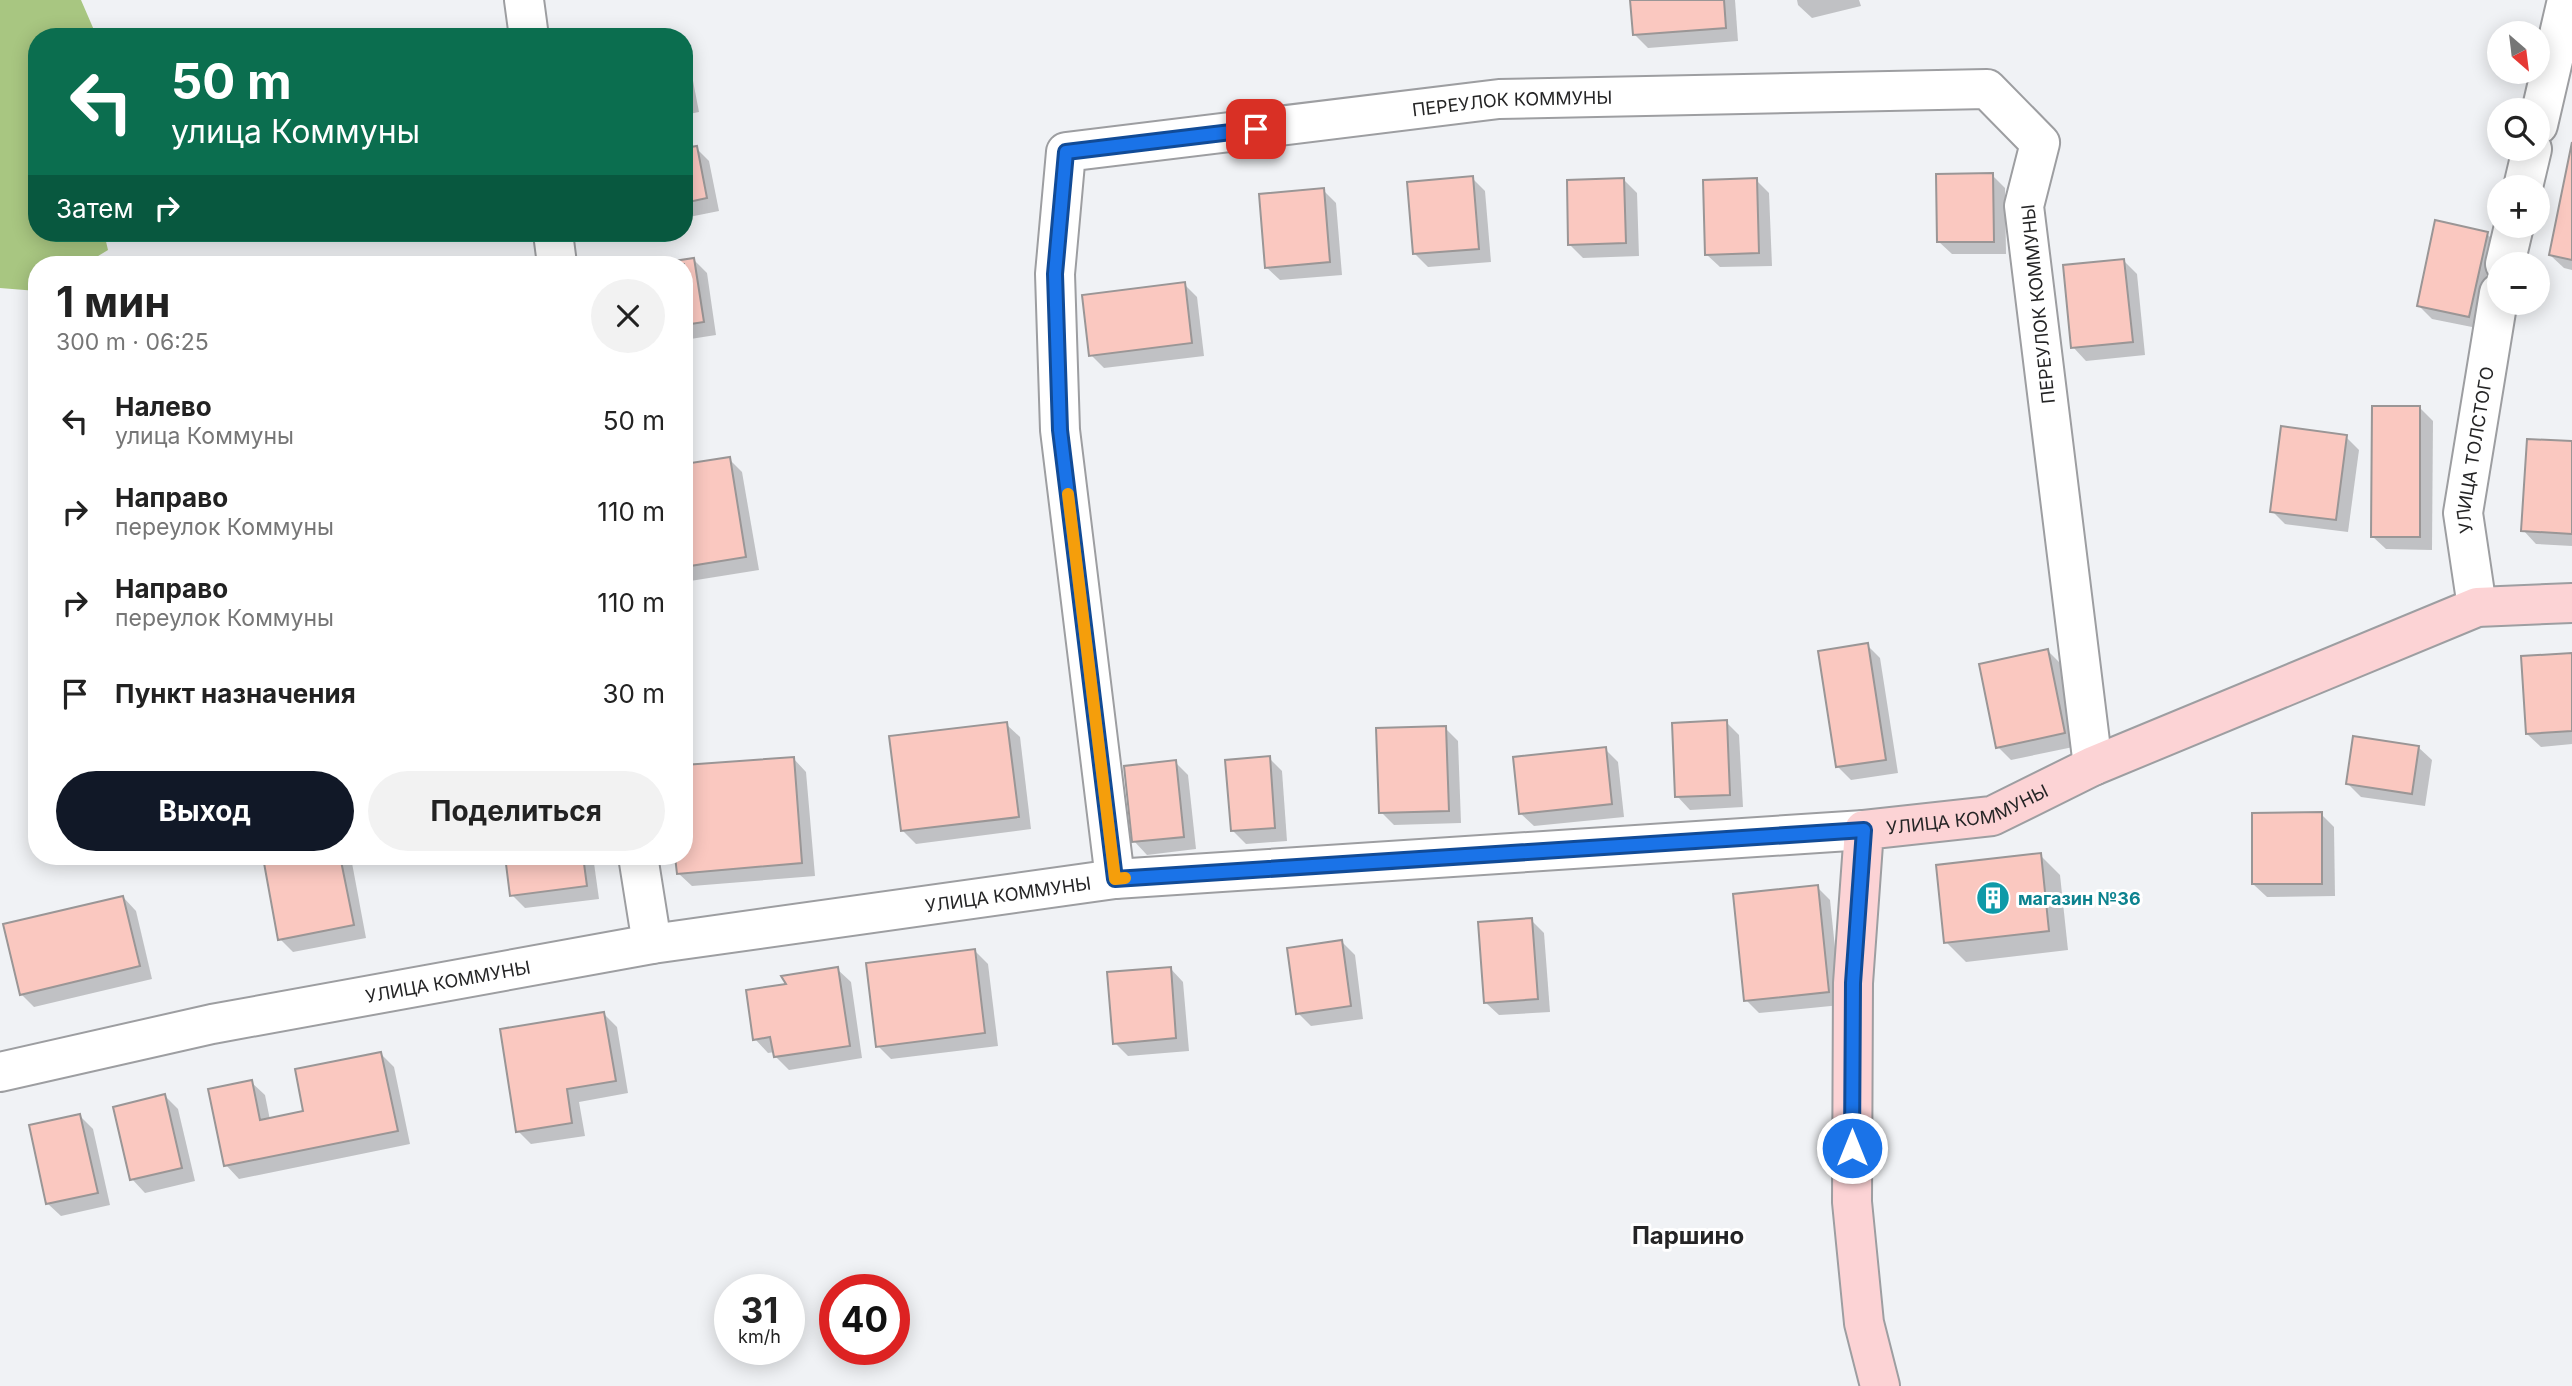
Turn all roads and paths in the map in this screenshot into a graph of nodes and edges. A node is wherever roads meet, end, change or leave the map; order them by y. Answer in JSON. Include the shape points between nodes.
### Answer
{"nodes":[{"id":1,"x":524,"y":0,"type":"edge"},
{"id":2,"x":2567,"y":0,"type":"edge"},
{"id":3,"x":528,"y":28,"type":"edge"},
{"id":4,"x":2544,"y":98,"type":"edge"},
{"id":5,"x":2495,"y":315,"type":"edge"},
{"id":6,"x":2572,"y":603,"type":"edge"},
{"id":7,"x":2477,"y":607,"type":"junction"},
{"id":8,"x":2093,"y":766,"type":"junction"},
{"id":9,"x":1864,"y":830,"type":"junction"},
{"id":10,"x":639,"y":865,"type":"edge"},
{"id":11,"x":1115,"y":879,"type":"junction"},
{"id":12,"x":652,"y":944,"type":"junction"},
{"id":13,"x":0,"y":1072,"type":"edge"},
{"id":14,"x":1881,"y":1386,"type":"edge"}],
"edges":[{"from":1,"to":3,"type":"street"},
{"from":2,"to":4,"type":"street"},
{"from":5,"to":7,"type":"street","name":"УЛИЦА ТОЛСТОГО","via":[[2462,513]]},
{"from":6,"to":7,"type":"street","name":"УЛИЦА КОММУНЫ"},
{"from":7,"to":8,"type":"street","name":"УЛИЦА КОММУНЫ"},
{"from":8,"to":9,"type":"street","name":"УЛИЦА КОММУНЫ","via":[[1992,817]]},
{"from":8,"to":11,"type":"street","name":"ПЕРЕУЛОК КОММУНЫ","via":[[2024,206],[2040,143],[1987,89],[1499,99],[1066,152],[1055,274],[1060,430]]},
{"from":9,"to":11,"type":"street","name":"УЛИЦА КОММУНЫ"},
{"from":9,"to":14,"type":"street","via":[[1853,983],[1852,1202],[1864,1323]]},
{"from":10,"to":12,"type":"street"},
{"from":11,"to":12,"type":"street","name":"УЛИЦА КОММУНЫ"},
{"from":12,"to":13,"type":"street","name":"УЛИЦА КОММУНЫ","via":[[212,1024]]}]}
